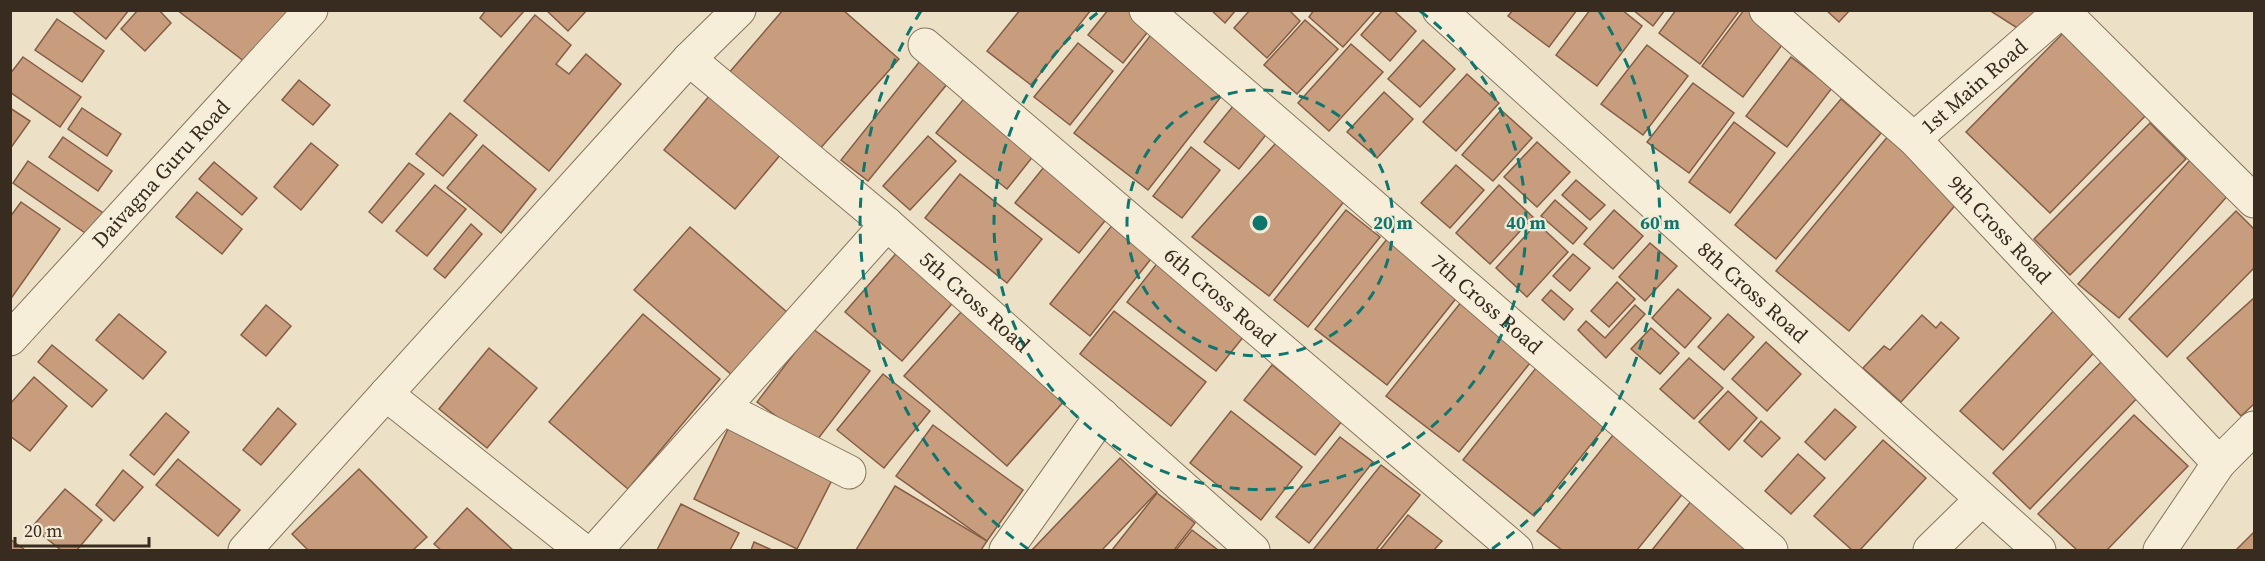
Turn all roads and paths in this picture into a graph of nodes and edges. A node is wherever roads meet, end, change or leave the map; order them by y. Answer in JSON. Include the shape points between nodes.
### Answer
{"nodes":[{"id":1,"x":311,"y":10,"type":"edge"},
{"id":2,"x":738,"y":10,"type":"edge"},
{"id":3,"x":1146,"y":10,"type":"edge"},
{"id":4,"x":1439,"y":10,"type":"edge"},
{"id":5,"x":1766,"y":10,"type":"edge"},
{"id":6,"x":2062,"y":10,"type":"edge"},
{"id":7,"x":925,"y":45,"type":"dead end"},
{"id":8,"x":689,"y":59,"type":"junction"},
{"id":9,"x":1914,"y":139,"type":"junction"},
{"id":10,"x":2254,"y":201,"type":"edge"},
{"id":11,"x":887,"y":224,"type":"junction"},
{"id":12,"x":10,"y":339,"type":"edge"},
{"id":13,"x":387,"y":394,"type":"junction"},
{"id":14,"x":723,"y":408,"type":"junction"},
{"id":15,"x":1102,"y":415,"type":"junction"},
{"id":16,"x":2254,"y":428,"type":"edge"},
{"id":17,"x":2220,"y":463,"type":"junction"},
{"id":18,"x":849,"y":472,"type":"dead end"},
{"id":19,"x":1981,"y":500,"type":"junction"},
{"id":20,"x":245,"y":550,"type":"edge"},
{"id":21,"x":582,"y":550,"type":"edge"},
{"id":22,"x":596,"y":550,"type":"edge"},
{"id":23,"x":1006,"y":550,"type":"edge"},
{"id":24,"x":1253,"y":550,"type":"edge"},
{"id":25,"x":1516,"y":550,"type":"edge"},
{"id":26,"x":1772,"y":550,"type":"edge"},
{"id":27,"x":1930,"y":550,"type":"edge"},
{"id":28,"x":2039,"y":550,"type":"edge"},
{"id":29,"x":2160,"y":550,"type":"edge"}],
"edges":[{"from":1,"to":12,"type":"street","name":"Daivagna Guru Road"},
{"from":2,"to":8,"type":"street"},
{"from":3,"to":26,"type":"street","name":"7th Cross Road"},
{"from":4,"to":19,"type":"street","name":"8th Cross Road"},
{"from":5,"to":9,"type":"street","name":"9th Cross Road"},
{"from":6,"to":9,"type":"street","name":"1st Main Road"},
{"from":6,"to":10,"type":"street"},
{"from":7,"to":25,"type":"street","name":"6th Cross Road"},
{"from":8,"to":11,"type":"street","name":"5th Cross Road"},
{"from":8,"to":13,"type":"street"},
{"from":9,"to":17,"type":"street","name":"9th Cross Road"},
{"from":11,"to":14,"type":"street"},
{"from":11,"to":15,"type":"street","name":"5th Cross Road"},
{"from":13,"to":20,"type":"street"},
{"from":13,"to":21,"type":"street"},
{"from":14,"to":18,"type":"street"},
{"from":14,"to":22,"type":"street"},
{"from":15,"to":23,"type":"street"},
{"from":15,"to":24,"type":"street","name":"5th Cross Road"},
{"from":16,"to":17,"type":"street"},
{"from":17,"to":29,"type":"street"},
{"from":19,"to":27,"type":"street"},
{"from":19,"to":28,"type":"street","name":"8th Cross Road"}]}
